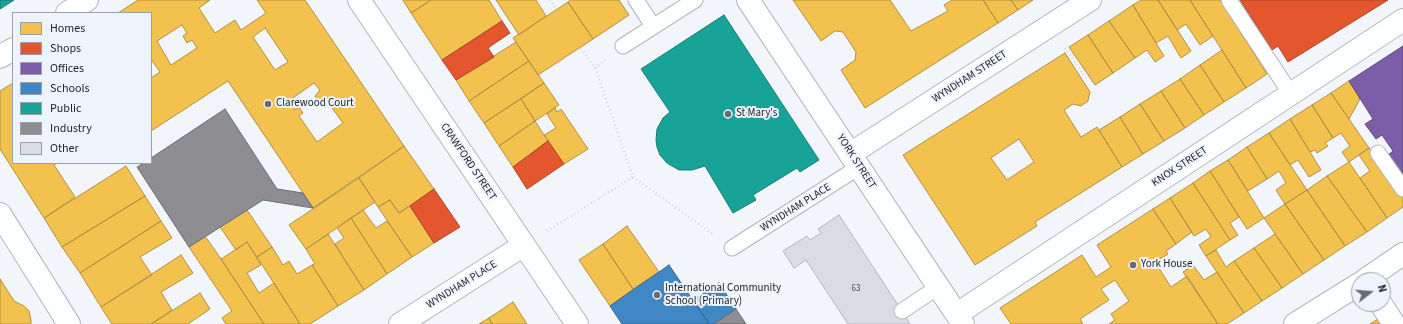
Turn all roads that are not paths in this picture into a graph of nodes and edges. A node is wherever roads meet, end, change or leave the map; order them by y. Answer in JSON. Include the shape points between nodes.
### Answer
{"nodes":[{"id":1,"x":87,"y":0,"type":"edge"},
{"id":2,"x":359,"y":0,"type":"edge"},
{"id":3,"x":636,"y":0,"type":"edge"},
{"id":4,"x":695,"y":0,"type":"edge"},
{"id":5,"x":1090,"y":0,"type":"edge"},
{"id":6,"x":1229,"y":0,"type":"edge"},
{"id":7,"x":756,"y":3,"type":"edge"},
{"id":8,"x":69,"y":12,"type":"edge"},
{"id":9,"x":1403,"y":20,"type":"edge"},
{"id":10,"x":653,"y":26,"type":"junction"},
{"id":11,"x":623,"y":46,"type":"dead end"},
{"id":12,"x":12,"y":50,"type":"edge"},
{"id":13,"x":0,"y":57,"type":"edge"},
{"id":14,"x":1292,"y":94,"type":"junction"},
{"id":15,"x":1378,"y":153,"type":"dead end"},
{"id":16,"x":855,"y":160,"type":"junction"},
{"id":17,"x":1403,"y":190,"type":"edge"},
{"id":18,"x":0,"y":214,"type":"edge"},
{"id":19,"x":524,"y":246,"type":"junction"},
{"id":20,"x":732,"y":248,"type":"road end"},
{"id":21,"x":1403,"y":254,"type":"edge"},
{"id":22,"x":1377,"y":272,"type":"edge"},
{"id":23,"x":938,"y":287,"type":"junction"},
{"id":24,"x":1351,"y":289,"type":"edge"},
{"id":25,"x":902,"y":311,"type":"dead end"},
{"id":26,"x":1386,"y":312,"type":"edge"},
{"id":27,"x":960,"y":319,"type":"edge"},
{"id":28,"x":69,"y":324,"type":"edge"},
{"id":29,"x":400,"y":324,"type":"edge"},
{"id":30,"x":577,"y":324,"type":"edge"},
{"id":31,"x":1295,"y":324,"type":"edge"},
{"id":32,"x":1394,"y":324,"type":"edge"}],
"edges":[{"from":1,"to":8,"type":"street"},
{"from":2,"to":19,"type":"street","name":"CRAWFORD STREET"},
{"from":3,"to":10,"type":"lane"},
{"from":4,"to":10,"type":"lane"},
{"from":5,"to":16,"type":"street","name":"WYNDHAM STREET"},
{"from":6,"to":14,"type":"lane"},
{"from":7,"to":16,"type":"street","name":"YORK STREET"},
{"from":9,"to":14,"type":"street","name":"KNOX STREET"},
{"from":10,"to":11,"type":"lane"},
{"from":12,"to":13,"type":"street"},
{"from":14,"to":27,"type":"street","name":"KNOX STREET"},
{"from":15,"to":17,"type":"lane"},
{"from":16,"to":20,"type":"lane","name":"WYNDHAM PLACE"},
{"from":16,"to":23,"type":"street","name":"YORK STREET"},
{"from":18,"to":28,"type":"street"},
{"from":19,"to":29,"type":"street","name":"WYNDHAM PLACE"},
{"from":19,"to":30,"type":"street","name":"CRAWFORD STREET"},
{"from":21,"to":22,"type":"street"},
{"from":23,"to":25,"type":"lane"},
{"from":23,"to":27,"type":"street","name":"YORK STREET"},
{"from":24,"to":31,"type":"street"},
{"from":26,"to":32,"type":"street"}]}
